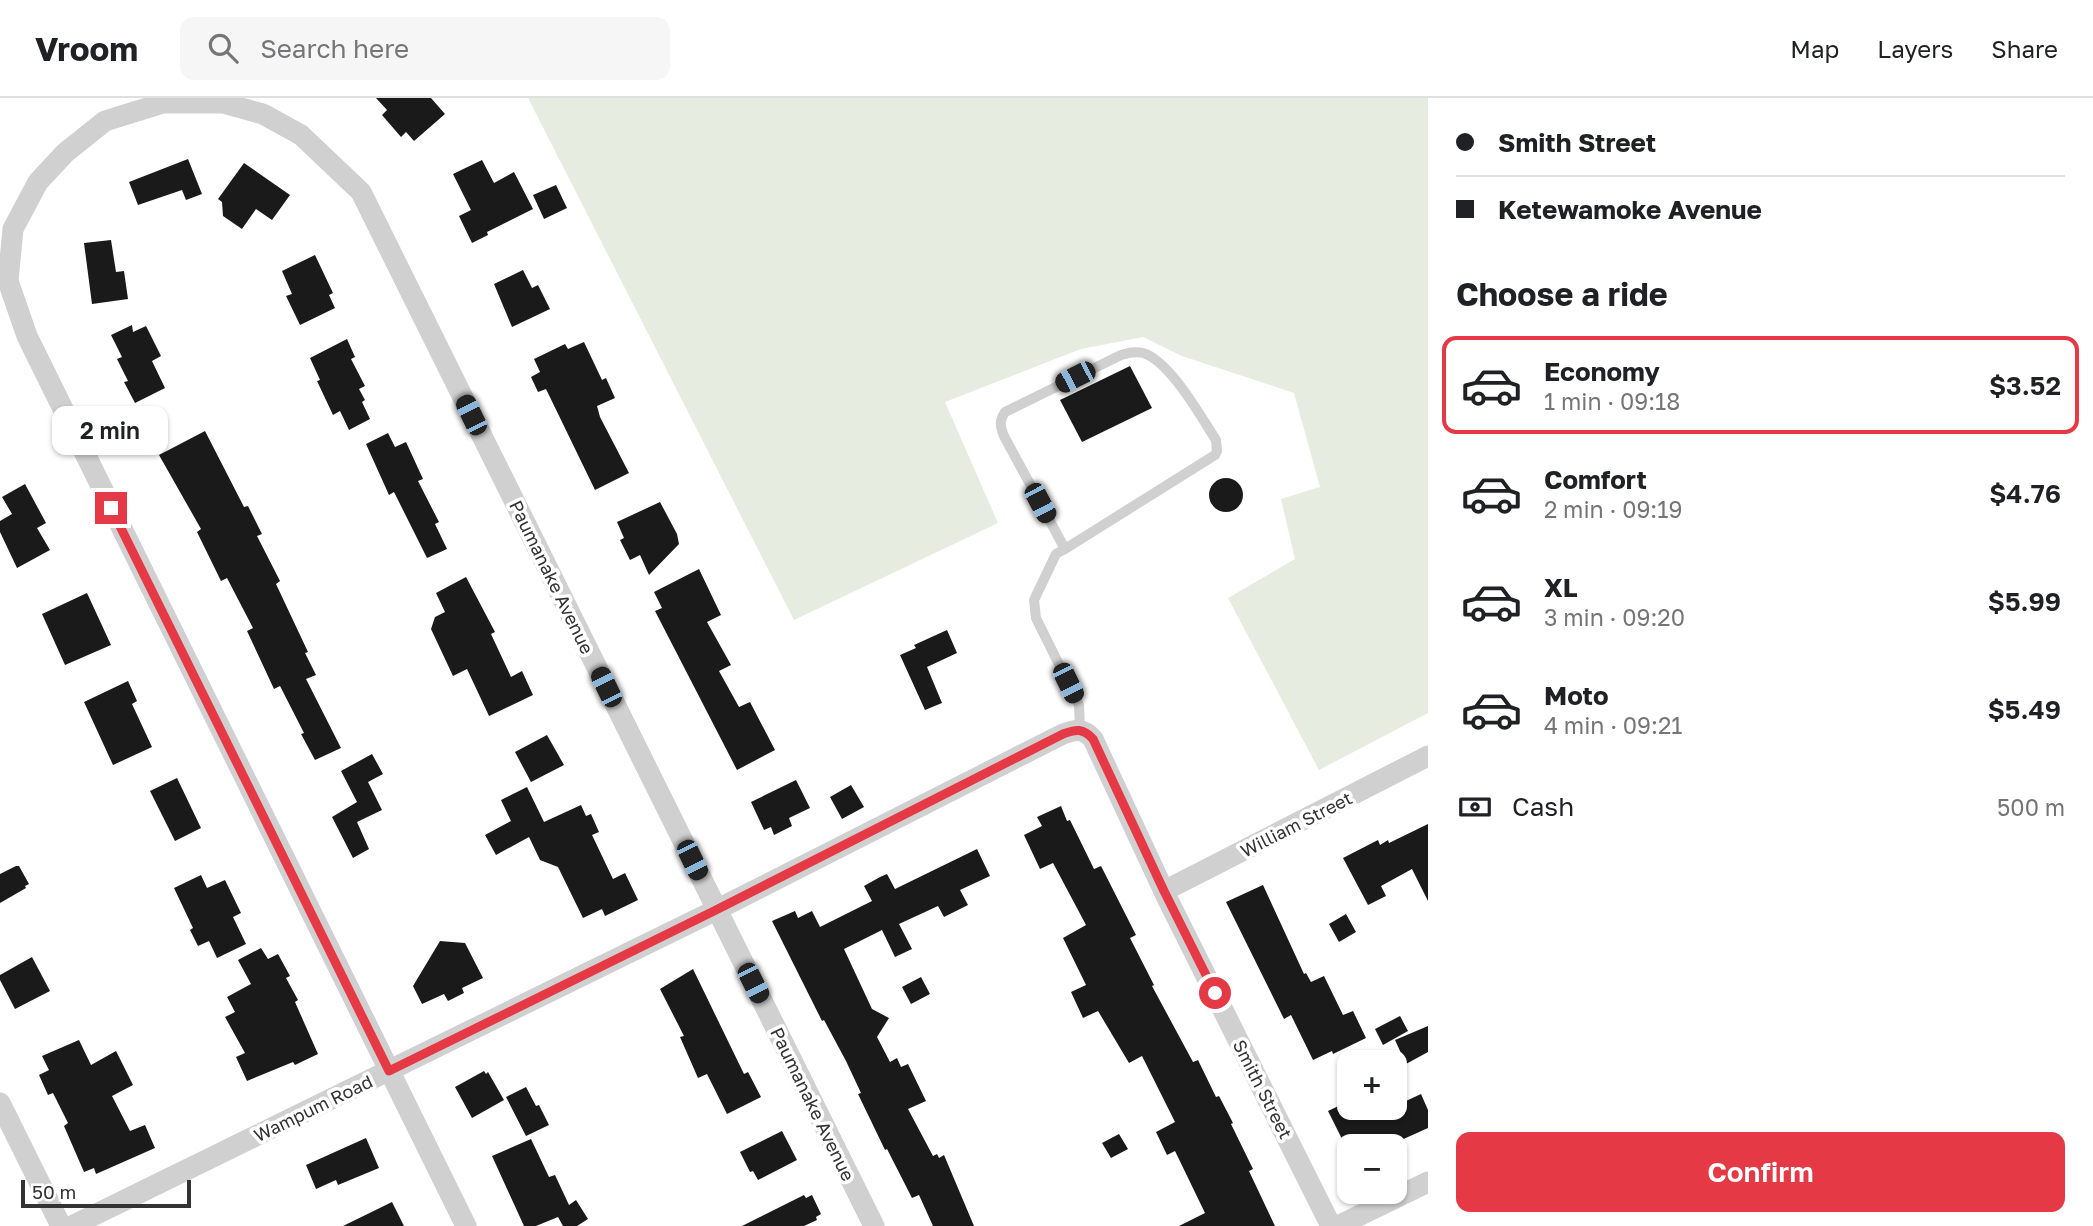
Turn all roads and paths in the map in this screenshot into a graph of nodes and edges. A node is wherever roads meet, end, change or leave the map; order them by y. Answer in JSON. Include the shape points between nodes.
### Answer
{"nodes":[{"id":1,"x":1065,"y":549,"type":"junction"},
{"id":2,"x":1080,"y":729,"type":"junction"},
{"id":3,"x":1428,"y":756,"type":"edge"},
{"id":4,"x":1164,"y":891,"type":"junction"},
{"id":5,"x":716,"y":910,"type":"junction"},
{"id":6,"x":389,"y":1071,"type":"junction"},
{"id":7,"x":0,"y":1103,"type":"edge"},
{"id":8,"x":1428,"y":1182,"type":"edge"},
{"id":9,"x":61,"y":1226,"type":"edge"},
{"id":10,"x":72,"y":1226,"type":"edge"},
{"id":11,"x":466,"y":1226,"type":"edge"},
{"id":12,"x":874,"y":1226,"type":"edge"},
{"id":13,"x":1331,"y":1226,"type":"edge"},
{"id":14,"x":1338,"y":1226,"type":"edge"}],
"edges":[{"from":1,"to":1,"type":"lane","via":[[1217,451],[1216,440],[1177,380],[1140,352],[1121,355],[1005,412],[1000,422]]},
{"from":1,"to":2,"type":"lane","via":[[1056,554],[1034,600],[1036,618],[1079,705]]},
{"from":2,"to":4,"type":"street","name":"Smith Street","via":[[1093,739]]},
{"from":2,"to":5,"type":"street","name":"Wampum Road"},
{"from":3,"to":4,"type":"street","name":"William Street"},
{"from":4,"to":13,"type":"street","name":"Smith Street"},
{"from":5,"to":6,"type":"street","name":"Wampum Road"},
{"from":5,"to":6,"type":"street","name":"Paumanake Avenue","via":[[361,192],[301,135],[263,114],[223,103],[163,103],[105,121],[38,182],[13,229],[8,281],[27,336]]},
{"from":5,"to":12,"type":"street","name":"Paumanake Avenue"},
{"from":6,"to":10,"type":"street","name":"Wampum Road"},
{"from":6,"to":11,"type":"street"},
{"from":7,"to":9,"type":"street"},
{"from":8,"to":14,"type":"street"}]}
